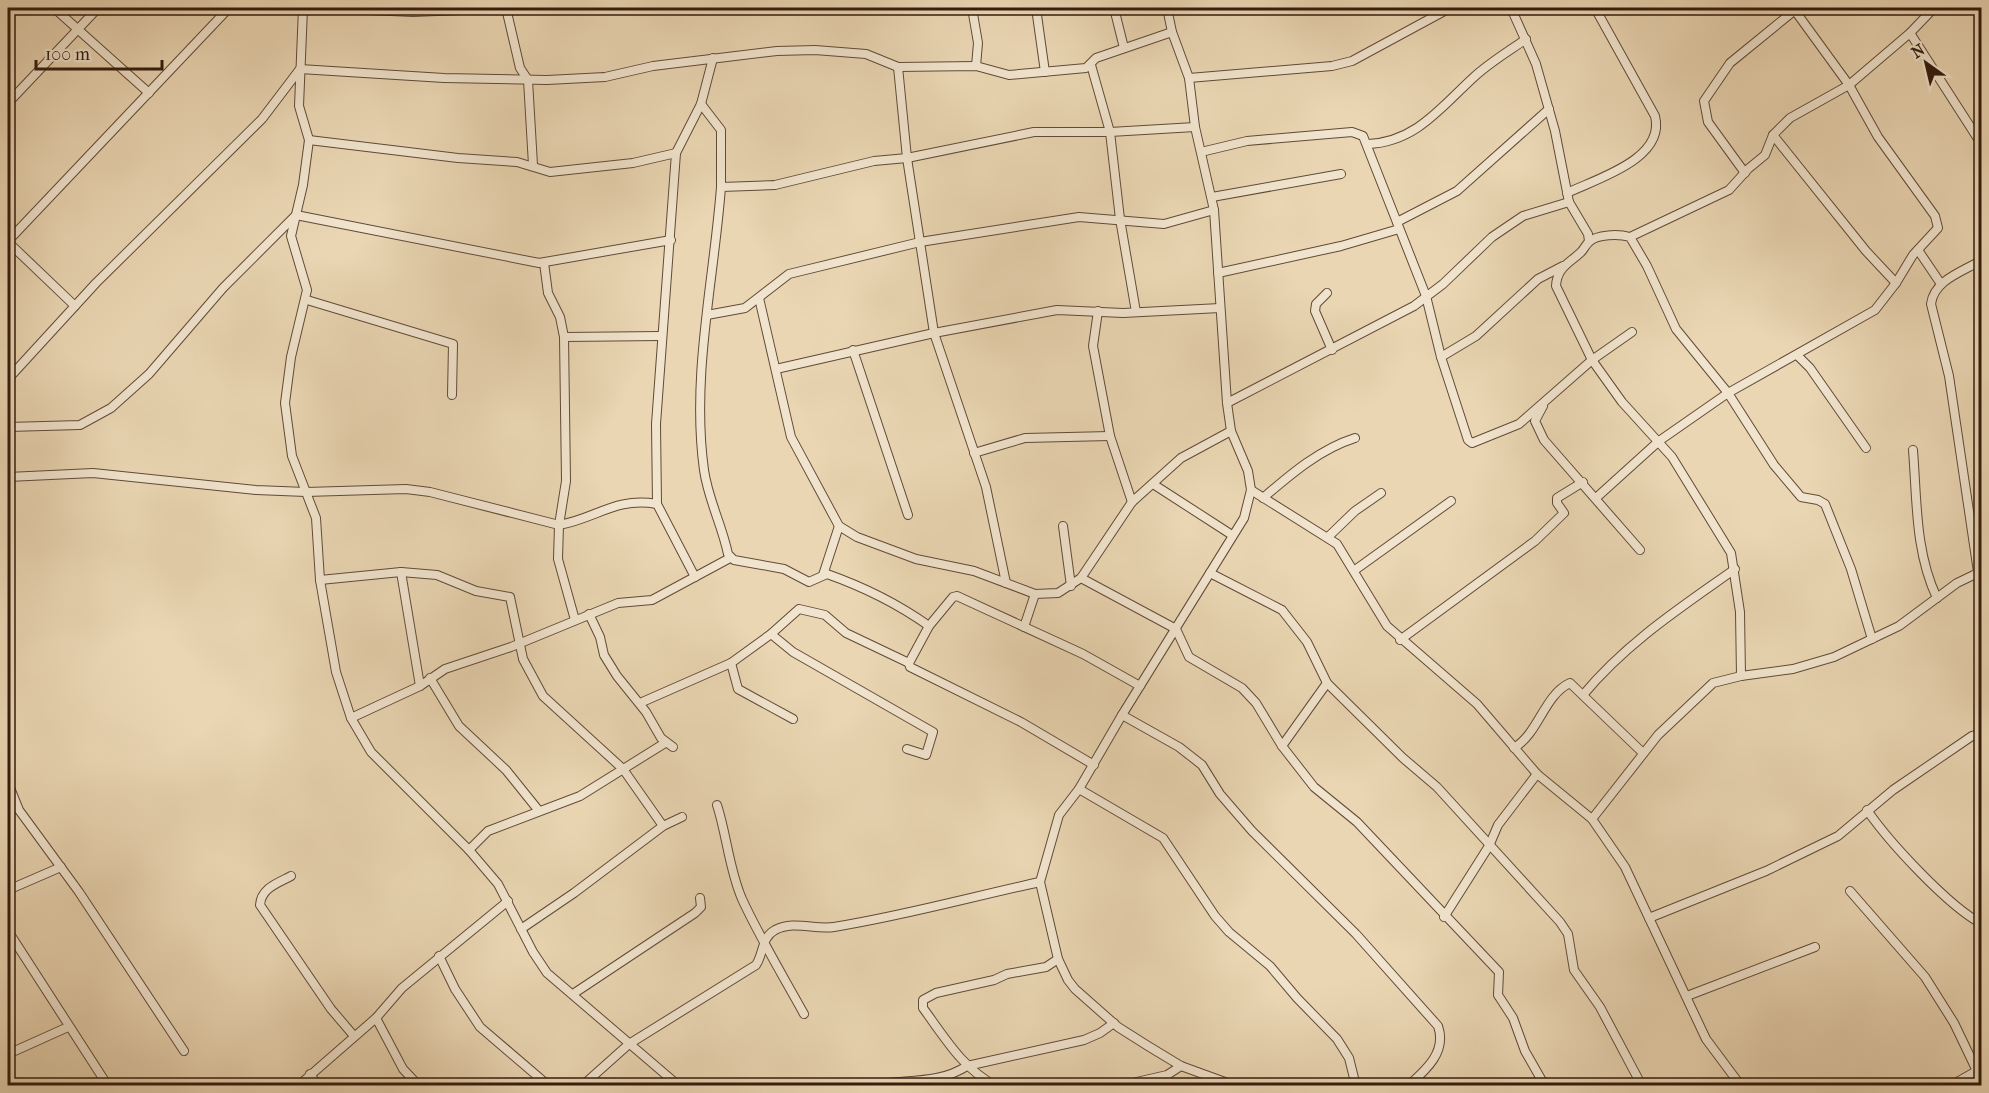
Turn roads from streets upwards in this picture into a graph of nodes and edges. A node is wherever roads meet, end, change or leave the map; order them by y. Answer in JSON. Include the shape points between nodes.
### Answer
{"nodes":[{"id":1,"x":54,"y":8,"type":"edge"},
{"id":2,"x":98,"y":8,"type":"edge"},
{"id":3,"x":229,"y":8,"type":"edge"},
{"id":4,"x":303,"y":8,"type":"edge"},
{"id":5,"x":324,"y":8,"type":"edge"},
{"id":6,"x":508,"y":8,"type":"edge"},
{"id":7,"x":972,"y":8,"type":"edge"},
{"id":8,"x":1036,"y":8,"type":"edge"},
{"id":9,"x":1114,"y":8,"type":"edge"},
{"id":10,"x":1167,"y":8,"type":"edge"},
{"id":11,"x":1318,"y":8,"type":"edge"},
{"id":12,"x":1328,"y":8,"type":"edge"},
{"id":13,"x":1428,"y":8,"type":"edge"},
{"id":14,"x":1450,"y":8,"type":"edge"},
{"id":15,"x":1511,"y":8,"type":"edge"},
{"id":16,"x":1595,"y":8,"type":"edge"},
{"id":17,"x":1797,"y":8,"type":"edge"},
{"id":18,"x":1934,"y":8,"type":"edge"},
{"id":19,"x":1434,"y":16,"type":"junction"},
{"id":20,"x":77,"y":30,"type":"junction"},
{"id":21,"x":1172,"y":32,"type":"junction"},
{"id":22,"x":1910,"y":33,"type":"junction"},
{"id":23,"x":1526,"y":39,"type":"junction"},
{"id":24,"x":1124,"y":48,"type":"junction"},
{"id":25,"x":713,"y":58,"type":"junction"},
{"id":26,"x":1091,"y":65,"type":"junction"},
{"id":27,"x":976,"y":66,"type":"junction"},
{"id":28,"x":898,"y":67,"type":"junction"},
{"id":29,"x":300,"y":69,"type":"junction"},
{"id":30,"x":1045,"y":72,"type":"junction"},
{"id":31,"x":1189,"y":78,"type":"junction"},
{"id":32,"x":528,"y":80,"type":"junction"},
{"id":33,"x":1849,"y":85,"type":"junction"},
{"id":34,"x":148,"y":93,"type":"junction"},
{"id":35,"x":8,"y":103,"type":"edge"},
{"id":36,"x":701,"y":104,"type":"junction"},
{"id":37,"x":1549,"y":109,"type":"junction"},
{"id":38,"x":1196,"y":127,"type":"junction"},
{"id":39,"x":1110,"y":132,"type":"junction"},
{"id":40,"x":1773,"y":135,"type":"junction"},
{"id":41,"x":309,"y":140,"type":"junction"},
{"id":42,"x":1368,"y":144,"type":"junction"},
{"id":43,"x":1982,"y":145,"type":"edge"},
{"id":44,"x":1201,"y":152,"type":"junction"},
{"id":45,"x":676,"y":153,"type":"junction"},
{"id":46,"x":907,"y":158,"type":"junction"},
{"id":47,"x":533,"y":165,"type":"junction"},
{"id":48,"x":1745,"y":173,"type":"junction"},
{"id":49,"x":1341,"y":174,"type":"dead end"},
{"id":50,"x":721,"y":187,"type":"junction"},
{"id":51,"x":1212,"y":197,"type":"junction"},
{"id":52,"x":1568,"y":198,"type":"junction"},
{"id":53,"x":1214,"y":210,"type":"junction"},
{"id":54,"x":296,"y":215,"type":"junction"},
{"id":55,"x":1120,"y":219,"type":"junction"},
{"id":56,"x":1398,"y":225,"type":"junction"},
{"id":57,"x":1630,"y":237,"type":"junction"},
{"id":58,"x":671,"y":240,"type":"junction"},
{"id":59,"x":1589,"y":241,"type":"junction"},
{"id":60,"x":8,"y":242,"type":"edge"},
{"id":61,"x":920,"y":242,"type":"junction"},
{"id":62,"x":1918,"y":250,"type":"junction"},
{"id":63,"x":1982,"y":260,"type":"edge"},
{"id":64,"x":544,"y":263,"type":"junction"},
{"id":65,"x":1563,"y":266,"type":"junction"},
{"id":66,"x":1218,"y":273,"type":"junction"},
{"id":67,"x":1896,"y":283,"type":"junction"},
{"id":68,"x":1941,"y":284,"type":"junction"},
{"id":69,"x":1327,"y":293,"type":"dead end"},
{"id":70,"x":1426,"y":296,"type":"junction"},
{"id":71,"x":759,"y":298,"type":"junction"},
{"id":72,"x":306,"y":300,"type":"junction"},
{"id":73,"x":75,"y":306,"type":"junction"},
{"id":74,"x":1220,"y":308,"type":"junction"},
{"id":75,"x":1098,"y":311,"type":"junction"},
{"id":76,"x":1136,"y":312,"type":"junction"},
{"id":77,"x":707,"y":315,"type":"junction"},
{"id":78,"x":1632,"y":332,"type":"dead end"},
{"id":79,"x":934,"y":333,"type":"junction"},
{"id":80,"x":661,"y":336,"type":"junction"},
{"id":81,"x":564,"y":337,"type":"junction"},
{"id":82,"x":1332,"y":350,"type":"junction"},
{"id":83,"x":853,"y":351,"type":"junction"},
{"id":84,"x":1797,"y":355,"type":"junction"},
{"id":85,"x":1441,"y":357,"type":"junction"},
{"id":86,"x":1592,"y":360,"type":"junction"},
{"id":87,"x":776,"y":369,"type":"junction"},
{"id":88,"x":8,"y":379,"type":"edge"},
{"id":89,"x":1728,"y":393,"type":"junction"},
{"id":90,"x":452,"y":395,"type":"dead end"},
{"id":91,"x":1227,"y":403,"type":"junction"},
{"id":92,"x":1544,"y":405,"type":"junction"},
{"id":93,"x":8,"y":427,"type":"edge"},
{"id":94,"x":1231,"y":430,"type":"junction"},
{"id":95,"x":1110,"y":436,"type":"junction"},
{"id":96,"x":1354,"y":438,"type":"dead end"},
{"id":97,"x":1659,"y":441,"type":"junction"},
{"id":98,"x":1866,"y":448,"type":"dead end"},
{"id":99,"x":1913,"y":450,"type":"dead end"},
{"id":100,"x":974,"y":453,"type":"junction"},
{"id":101,"x":8,"y":477,"type":"edge"},
{"id":102,"x":1583,"y":482,"type":"junction"},
{"id":103,"x":1153,"y":484,"type":"junction"},
{"id":104,"x":1251,"y":490,"type":"junction"},
{"id":105,"x":306,"y":492,"type":"junction"},
{"id":106,"x":1381,"y":493,"type":"dead end"},
{"id":107,"x":1263,"y":498,"type":"junction"},
{"id":108,"x":1596,"y":498,"type":"junction"},
{"id":109,"x":1451,"y":501,"type":"dead end"},
{"id":110,"x":1132,"y":502,"type":"junction"},
{"id":111,"x":657,"y":504,"type":"junction"},
{"id":112,"x":908,"y":515,"type":"dead end"},
{"id":113,"x":559,"y":525,"type":"junction"},
{"id":114,"x":839,"y":526,"type":"junction"},
{"id":115,"x":1063,"y":526,"type":"dead end"},
{"id":116,"x":1232,"y":536,"type":"junction"},
{"id":117,"x":1328,"y":537,"type":"junction"},
{"id":118,"x":1640,"y":550,"type":"dead end"},
{"id":119,"x":730,"y":558,"type":"junction"},
{"id":120,"x":1735,"y":569,"type":"junction"},
{"id":121,"x":1354,"y":570,"type":"junction"},
{"id":122,"x":1980,"y":571,"type":"edge"},
{"id":123,"x":400,"y":572,"type":"junction"},
{"id":124,"x":1210,"y":573,"type":"junction"},
{"id":125,"x":823,"y":575,"type":"junction"},
{"id":126,"x":695,"y":577,"type":"junction"},
{"id":127,"x":1081,"y":578,"type":"junction"},
{"id":128,"x":320,"y":580,"type":"junction"},
{"id":129,"x":1006,"y":583,"type":"junction"},
{"id":130,"x":1071,"y":586,"type":"junction"},
{"id":131,"x":1035,"y":594,"type":"junction"},
{"id":132,"x":1937,"y":598,"type":"junction"},
{"id":133,"x":589,"y":614,"type":"junction"},
{"id":134,"x":575,"y":620,"type":"junction"},
{"id":135,"x":929,"y":626,"type":"junction"},
{"id":136,"x":1024,"y":627,"type":"junction"},
{"id":137,"x":1176,"y":629,"type":"junction"},
{"id":138,"x":771,"y":634,"type":"junction"},
{"id":139,"x":1872,"y":639,"type":"junction"},
{"id":140,"x":1400,"y":640,"type":"junction"},
{"id":141,"x":521,"y":643,"type":"junction"},
{"id":142,"x":731,"y":663,"type":"junction"},
{"id":143,"x":909,"y":663,"type":"junction"},
{"id":144,"x":1741,"y":676,"type":"junction"},
{"id":145,"x":430,"y":678,"type":"junction"},
{"id":146,"x":1327,"y":683,"type":"junction"},
{"id":147,"x":420,"y":686,"type":"junction"},
{"id":148,"x":1140,"y":686,"type":"junction"},
{"id":149,"x":1582,"y":695,"type":"junction"},
{"id":150,"x":640,"y":704,"type":"junction"},
{"id":151,"x":1122,"y":715,"type":"junction"},
{"id":152,"x":351,"y":718,"type":"junction"},
{"id":153,"x":793,"y":719,"type":"dead end"},
{"id":154,"x":1982,"y":733,"type":"edge"},
{"id":155,"x":665,"y":743,"type":"junction"},
{"id":156,"x":1282,"y":746,"type":"junction"},
{"id":157,"x":673,"y":747,"type":"dead end"},
{"id":158,"x":1514,"y":748,"type":"junction"},
{"id":159,"x":907,"y":749,"type":"dead end"},
{"id":160,"x":1643,"y":753,"type":"junction"},
{"id":161,"x":1094,"y":765,"type":"junction"},
{"id":162,"x":623,"y":769,"type":"junction"},
{"id":163,"x":1537,"y":774,"type":"junction"},
{"id":164,"x":8,"y":783,"type":"edge"},
{"id":165,"x":1079,"y":789,"type":"junction"},
{"id":166,"x":717,"y":806,"type":"dead end"},
{"id":167,"x":1867,"y":810,"type":"junction"},
{"id":168,"x":539,"y":811,"type":"junction"},
{"id":169,"x":682,"y":817,"type":"dead end"},
{"id":170,"x":1592,"y":819,"type":"junction"},
{"id":171,"x":663,"y":826,"type":"junction"},
{"id":172,"x":1489,"y":846,"type":"junction"},
{"id":173,"x":469,"y":850,"type":"junction"},
{"id":174,"x":61,"y":867,"type":"junction"},
{"id":175,"x":291,"y":876,"type":"dead end"},
{"id":176,"x":1040,"y":882,"type":"junction"},
{"id":177,"x":8,"y":890,"type":"edge"},
{"id":178,"x":1850,"y":891,"type":"dead end"},
{"id":179,"x":700,"y":898,"type":"dead end"},
{"id":180,"x":508,"y":901,"type":"junction"},
{"id":181,"x":1444,"y":917,"type":"junction"},
{"id":182,"x":1648,"y":918,"type":"junction"},
{"id":183,"x":1982,"y":924,"type":"edge"},
{"id":184,"x":521,"y":929,"type":"junction"},
{"id":185,"x":8,"y":931,"type":"edge"},
{"id":186,"x":764,"y":940,"type":"junction"},
{"id":187,"x":1815,"y":947,"type":"dead end"},
{"id":188,"x":439,"y":956,"type":"junction"},
{"id":189,"x":1058,"y":959,"type":"junction"},
{"id":190,"x":573,"y":994,"type":"junction"},
{"id":191,"x":1687,"y":996,"type":"junction"},
{"id":192,"x":804,"y":1014,"type":"dead end"},
{"id":193,"x":376,"y":1018,"type":"junction"},
{"id":194,"x":1114,"y":1023,"type":"junction"},
{"id":195,"x":68,"y":1027,"type":"junction"},
{"id":196,"x":354,"y":1036,"type":"junction"},
{"id":197,"x":629,"y":1044,"type":"junction"},
{"id":198,"x":184,"y":1051,"type":"dead end"},
{"id":199,"x":8,"y":1054,"type":"edge"},
{"id":200,"x":967,"y":1066,"type":"junction"},
{"id":201,"x":1181,"y":1066,"type":"junction"},
{"id":202,"x":1979,"y":1070,"type":"edge"},
{"id":203,"x":310,"y":1074,"type":"junction"},
{"id":204,"x":108,"y":1086,"type":"edge"},
{"id":205,"x":297,"y":1086,"type":"edge"},
{"id":206,"x":318,"y":1086,"type":"edge"},
{"id":207,"x":419,"y":1086,"type":"edge"},
{"id":208,"x":549,"y":1086,"type":"edge"},
{"id":209,"x":582,"y":1086,"type":"edge"},
{"id":210,"x":679,"y":1086,"type":"edge"},
{"id":211,"x":869,"y":1086,"type":"edge"},
{"id":212,"x":996,"y":1086,"type":"edge"},
{"id":213,"x":1119,"y":1086,"type":"edge"},
{"id":214,"x":1236,"y":1086,"type":"edge"},
{"id":215,"x":1356,"y":1086,"type":"edge"},
{"id":216,"x":1408,"y":1086,"type":"edge"},
{"id":217,"x":1545,"y":1086,"type":"edge"},
{"id":218,"x":1642,"y":1086,"type":"edge"},
{"id":219,"x":1741,"y":1086,"type":"edge"},
{"id":220,"x":1950,"y":1086,"type":"edge"}],
"edges":[{"from":1,"to":20,"type":"street"},
{"from":2,"to":20,"type":"street"},
{"from":3,"to":34,"type":"street"},
{"from":4,"to":29,"type":"street"},
{"from":5,"to":6,"type":"street","via":[[413,12]]},
{"from":6,"to":32,"type":"street","via":[[520,68]]},
{"from":7,"to":27,"type":"street","via":[[978,43]]},
{"from":8,"to":30,"type":"street"},
{"from":9,"to":24,"type":"street"},
{"from":10,"to":21,"type":"street"},
{"from":11,"to":12,"type":"street"},
{"from":13,"to":19,"type":"street"},
{"from":14,"to":19,"type":"street"},
{"from":15,"to":23,"type":"street"},
{"from":16,"to":52,"type":"street","via":[[1655,116],[1656,131],[1651,145],[1636,160]]},
{"from":17,"to":33,"type":"street"},
{"from":17,"to":48,"type":"street","via":[[1730,63],[1704,101],[1708,122]]},
{"from":18,"to":22,"type":"street"},
{"from":19,"to":31,"type":"street","via":[[1352,61]]},
{"from":20,"to":34,"type":"street"},
{"from":20,"to":35,"type":"street"},
{"from":21,"to":24,"type":"street"},
{"from":21,"to":31,"type":"street"},
{"from":22,"to":33,"type":"street"},
{"from":22,"to":43,"type":"street"},
{"from":23,"to":37,"type":"street"},
{"from":23,"to":42,"type":"street","via":[[1474,76],[1421,127],[1402,137]]},
{"from":24,"to":26,"type":"street","via":[[1096,58]]},
{"from":25,"to":28,"type":"street","via":[[777,51],[840,51],[866,54]]},
{"from":25,"to":32,"type":"street","via":[[605,76]]},
{"from":25,"to":36,"type":"street"},
{"from":26,"to":30,"type":"street"},
{"from":26,"to":39,"type":"street"},
{"from":27,"to":28,"type":"street"},
{"from":27,"to":30,"type":"street","via":[[1009,75]]},
{"from":28,"to":46,"type":"street"},
{"from":29,"to":32,"type":"street"},
{"from":29,"to":41,"type":"street","via":[[299,106]]},
{"from":29,"to":73,"type":"street","via":[[262,119]]},
{"from":31,"to":38,"type":"street"},
{"from":32,"to":47,"type":"street"},
{"from":33,"to":40,"type":"street","via":[[1790,118]]},
{"from":33,"to":62,"type":"street","via":[[1878,137],[1938,222],[1934,235]]},
{"from":34,"to":60,"type":"street"},
{"from":36,"to":45,"type":"street"},
{"from":36,"to":50,"type":"street","via":[[721,130]]},
{"from":37,"to":52,"type":"street"},
{"from":37,"to":56,"type":"street","via":[[1457,191]]},
{"from":38,"to":39,"type":"street"},
{"from":38,"to":44,"type":"street"},
{"from":39,"to":46,"type":"street","via":[[1034,132]]},
{"from":39,"to":55,"type":"street"},
{"from":40,"to":48,"type":"street","via":[[1765,155]]},
{"from":40,"to":67,"type":"street"},
{"from":41,"to":47,"type":"street"},
{"from":41,"to":54,"type":"street"},
{"from":42,"to":44,"type":"street","via":[[1359,132],[1352,132],[1247,141]]},
{"from":42,"to":56,"type":"street"},
{"from":44,"to":51,"type":"street"},
{"from":45,"to":47,"type":"street","via":[[559,172]]},
{"from":45,"to":58,"type":"street"},
{"from":46,"to":50,"type":"street","via":[[874,161],[775,185]]},
{"from":46,"to":61,"type":"street"},
{"from":48,"to":57,"type":"street","via":[[1723,194]]},
{"from":49,"to":51,"type":"street"},
{"from":50,"to":77,"type":"street"},
{"from":51,"to":53,"type":"street"},
{"from":52,"to":59,"type":"street"},
{"from":52,"to":70,"type":"street","via":[[1512,223]]},
{"from":53,"to":55,"type":"street","via":[[1164,224]]},
{"from":53,"to":66,"type":"street"},
{"from":54,"to":64,"type":"street"},
{"from":54,"to":72,"type":"street","via":[[291,236],[305,282]]},
{"from":54,"to":93,"type":"street","via":[[223,288],[149,374],[111,408],[80,425]]},
{"from":55,"to":61,"type":"street","via":[[1079,217]]},
{"from":55,"to":76,"type":"street"},
{"from":56,"to":66,"type":"street","via":[[1341,246]]},
{"from":56,"to":70,"type":"street"},
{"from":57,"to":59,"type":"street","via":[[1610,235]]},
{"from":57,"to":89,"type":"street","via":[[1676,329]]},
{"from":58,"to":64,"type":"street"},
{"from":58,"to":80,"type":"street"},
{"from":59,"to":65,"type":"street"},
{"from":60,"to":73,"type":"street"},
{"from":61,"to":71,"type":"street","via":[[789,274]]},
{"from":61,"to":79,"type":"street"},
{"from":62,"to":67,"type":"street"},
{"from":62,"to":68,"type":"street"},
{"from":63,"to":68,"type":"street"},
{"from":64,"to":81,"type":"street","via":[[548,293],[560,317]]},
{"from":65,"to":85,"type":"street","via":[[1538,279],[1476,336]]},
{"from":65,"to":86,"type":"street","via":[[1556,286]]},
{"from":66,"to":74,"type":"street"},
{"from":67,"to":84,"type":"street","via":[[1875,310]]},
{"from":68,"to":122,"type":"street","via":[[1931,304],[1949,376]]},
{"from":69,"to":82,"type":"street","via":[[1316,304],[1315,311]]},
{"from":70,"to":82,"type":"street"},
{"from":70,"to":85,"type":"street"},
{"from":71,"to":77,"type":"street","via":[[745,308]]},
{"from":71,"to":87,"type":"street"},
{"from":72,"to":90,"type":"street","via":[[453,344]]},
{"from":72,"to":105,"type":"street","via":[[291,357],[285,403],[292,456]]},
{"from":73,"to":88,"type":"street"},
{"from":74,"to":76,"type":"street"},
{"from":74,"to":91,"type":"street"},
{"from":75,"to":76,"type":"street"},
{"from":75,"to":79,"type":"street","via":[[1058,310]]},
{"from":75,"to":95,"type":"street","via":[[1093,346]]},
{"from":77,"to":119,"type":"street","via":[[701,367],[704,471]]},
{"from":78,"to":86,"type":"street"},
{"from":79,"to":83,"type":"street"},
{"from":79,"to":100,"type":"street"},
{"from":80,"to":81,"type":"street"},
{"from":80,"to":111,"type":"street"},
{"from":81,"to":113,"type":"street","via":[[566,481]]},
{"from":82,"to":91,"type":"street"},
{"from":83,"to":87,"type":"street"},
{"from":83,"to":112,"type":"street"},
{"from":84,"to":89,"type":"street"},
{"from":84,"to":98,"type":"street"},
{"from":85,"to":92,"type":"street","via":[[1470,442],[1506,431]]},
{"from":86,"to":92,"type":"street"},
{"from":86,"to":97,"type":"street","via":[[1622,402]]},
{"from":87,"to":114,"type":"street","via":[[791,437]]},
{"from":89,"to":97,"type":"street"},
{"from":89,"to":139,"type":"street","via":[[1795,493],[1825,504],[1851,568]]},
{"from":91,"to":94,"type":"street"},
{"from":92,"to":102,"type":"street","via":[[1536,423],[1547,444]]},
{"from":94,"to":103,"type":"street","via":[[1181,458]]},
{"from":94,"to":104,"type":"street","via":[[1248,471]]},
{"from":95,"to":100,"type":"street","via":[[1025,438]]},
{"from":95,"to":110,"type":"street"},
{"from":96,"to":107,"type":"street","via":[[1337,443]]},
{"from":97,"to":108,"type":"street"},
{"from":97,"to":120,"type":"street","via":[[1725,540]]},
{"from":99,"to":132,"type":"street","via":[[1916,517],[1930,584]]},
{"from":100,"to":129,"type":"street","via":[[996,524]]},
{"from":101,"to":105,"type":"street","via":[[93,473]]},
{"from":102,"to":108,"type":"street"},
{"from":102,"to":140,"type":"street","via":[[1557,498],[1564,513],[1535,541]]},
{"from":103,"to":110,"type":"street"},
{"from":103,"to":116,"type":"street"},
{"from":104,"to":107,"type":"street"},
{"from":104,"to":116,"type":"street","via":[[1244,518]]},
{"from":105,"to":113,"type":"street","via":[[430,492]]},
{"from":105,"to":128,"type":"street","via":[[316,518]]},
{"from":106,"to":117,"type":"street","via":[[1354,511]]},
{"from":107,"to":117,"type":"street"},
{"from":108,"to":118,"type":"street"},
{"from":109,"to":121,"type":"street"},
{"from":110,"to":127,"type":"street"},
{"from":111,"to":113,"type":"street","via":[[625,502]]},
{"from":111,"to":126,"type":"street"},
{"from":113,"to":134,"type":"street","via":[[560,570]]},
{"from":114,"to":125,"type":"street"},
{"from":114,"to":129,"type":"street","via":[[916,559]]},
{"from":115,"to":130,"type":"street"},
{"from":116,"to":124,"type":"street"},
{"from":117,"to":121,"type":"street"},
{"from":119,"to":125,"type":"street","via":[[784,569],[809,582]]},
{"from":119,"to":126,"type":"street"},
{"from":120,"to":144,"type":"street"},
{"from":120,"to":149,"type":"street","via":[[1645,631]]},
{"from":121,"to":140,"type":"street","via":[[1387,626]]},
{"from":122,"to":132,"type":"street"},
{"from":123,"to":128,"type":"street"},
{"from":123,"to":141,"type":"street","via":[[437,575],[476,591],[510,597]]},
{"from":123,"to":147,"type":"street"},
{"from":124,"to":137,"type":"street"},
{"from":124,"to":146,"type":"street","via":[[1282,610],[1307,642]]},
{"from":125,"to":135,"type":"street","via":[[857,585],[907,610]]},
{"from":126,"to":133,"type":"street","via":[[652,600],[624,601]]},
{"from":127,"to":130,"type":"street"},
{"from":127,"to":137,"type":"street"},
{"from":128,"to":152,"type":"street","via":[[336,672]]},
{"from":129,"to":131,"type":"street"},
{"from":130,"to":131,"type":"street","via":[[1058,593]]},
{"from":131,"to":136,"type":"street"},
{"from":132,"to":139,"type":"street","via":[[1899,626]]},
{"from":133,"to":134,"type":"street"},
{"from":133,"to":150,"type":"street","via":[[604,655]]},
{"from":134,"to":141,"type":"street"},
{"from":135,"to":136,"type":"street","via":[[957,596]]},
{"from":135,"to":143,"type":"street"},
{"from":136,"to":148,"type":"street"},
{"from":137,"to":148,"type":"street"},
{"from":137,"to":156,"type":"street","via":[[1190,657],[1250,696]]},
{"from":138,"to":142,"type":"street"},
{"from":138,"to":143,"type":"street","via":[[803,608],[825,615],[846,633]]},
{"from":138,"to":159,"type":"street","via":[[793,652],[933,732],[926,755]]},
{"from":139,"to":144,"type":"street","via":[[1834,657],[1793,669]]},
{"from":140,"to":158,"type":"street","via":[[1477,704]]},
{"from":141,"to":145,"type":"street","via":[[445,669]]},
{"from":141,"to":162,"type":"street","via":[[524,659],[543,696]]},
{"from":142,"to":150,"type":"street"},
{"from":142,"to":153,"type":"street","via":[[738,689]]},
{"from":143,"to":161,"type":"street","via":[[910,667],[1021,722]]},
{"from":144,"to":160,"type":"street","via":[[1713,683]]},
{"from":145,"to":147,"type":"street"},
{"from":145,"to":168,"type":"street","via":[[452,718],[506,770]]},
{"from":146,"to":156,"type":"street"},
{"from":146,"to":172,"type":"street","via":[[1437,787]]},
{"from":147,"to":152,"type":"street"},
{"from":148,"to":151,"type":"street"},
{"from":149,"to":158,"type":"street","via":[[1568,683]]},
{"from":149,"to":160,"type":"street"},
{"from":150,"to":155,"type":"street"},
{"from":151,"to":161,"type":"street"},
{"from":151,"to":216,"type":"street","via":[[1179,747],[1202,765],[1220,794],[1252,831],[1356,934],[1438,1026],[1439,1051]]},
{"from":152,"to":173,"type":"street","via":[[380,762]]},
{"from":154,"to":167,"type":"street","via":[[1972,736]]},
{"from":155,"to":157,"type":"street"},
{"from":155,"to":162,"type":"street"},
{"from":156,"to":181,"type":"street","via":[[1323,796],[1357,822]]},
{"from":158,"to":163,"type":"street"},
{"from":160,"to":170,"type":"street"},
{"from":161,"to":165,"type":"street"},
{"from":162,"to":168,"type":"street","via":[[580,796]]},
{"from":162,"to":171,"type":"street"},
{"from":163,"to":170,"type":"street"},
{"from":163,"to":172,"type":"street","via":[[1498,825]]},
{"from":164,"to":174,"type":"street","via":[[19,810]]},
{"from":165,"to":176,"type":"street","via":[[1059,815]]},
{"from":165,"to":215,"type":"street","via":[[1163,838],[1215,916],[1270,966],[1337,1039],[1349,1058]]},
{"from":166,"to":186,"type":"street","via":[[742,899]]},
{"from":167,"to":182,"type":"street","via":[[1838,836],[1766,872]]},
{"from":167,"to":183,"type":"street","via":[[1883,833],[1943,894]]},
{"from":168,"to":173,"type":"street","via":[[488,831]]},
{"from":169,"to":171,"type":"street"},
{"from":170,"to":182,"type":"street","via":[[1618,855]]},
{"from":171,"to":184,"type":"street"},
{"from":172,"to":181,"type":"street"},
{"from":172,"to":218,"type":"street","via":[[1567,932],[1575,970],[1600,1006]]},
{"from":173,"to":180,"type":"street"},
{"from":174,"to":177,"type":"street"},
{"from":174,"to":198,"type":"street"},
{"from":175,"to":196,"type":"street","via":[[266,891],[260,905]]},
{"from":176,"to":186,"type":"street","via":[[973,900],[830,927],[789,925],[773,931]]},
{"from":176,"to":189,"type":"street"},
{"from":178,"to":202,"type":"street","via":[[1925,977]]},
{"from":179,"to":190,"type":"street","via":[[701,907],[695,913]]},
{"from":180,"to":184,"type":"street"},
{"from":180,"to":188,"type":"street"},
{"from":181,"to":217,"type":"street","via":[[1499,972],[1498,995]]},
{"from":182,"to":191,"type":"street"},
{"from":184,"to":190,"type":"street","via":[[547,973]]},
{"from":185,"to":195,"type":"street"},
{"from":186,"to":192,"type":"street"},
{"from":186,"to":197,"type":"street","via":[[760,959],[750,969]]},
{"from":187,"to":191,"type":"street"},
{"from":188,"to":193,"type":"street","via":[[402,988]]},
{"from":188,"to":208,"type":"street","via":[[480,1027]]},
{"from":189,"to":194,"type":"street","via":[[1071,984]]},
{"from":189,"to":200,"type":"street","via":[[1046,967],[936,993],[923,1000],[923,1008]]},
{"from":190,"to":197,"type":"street"},
{"from":191,"to":219,"type":"street","via":[[1706,1040]]},
{"from":193,"to":196,"type":"street"},
{"from":193,"to":207,"type":"street","via":[[402,1069]]},
{"from":194,"to":200,"type":"street","via":[[1084,1040]]},
{"from":194,"to":201,"type":"street"},
{"from":195,"to":199,"type":"street"},
{"from":195,"to":204,"type":"street"},
{"from":196,"to":203,"type":"street"},
{"from":197,"to":209,"type":"street"},
{"from":197,"to":210,"type":"street"},
{"from":200,"to":211,"type":"street","via":[[923,1081]]},
{"from":200,"to":212,"type":"street","via":[[976,1076]]},
{"from":201,"to":213,"type":"street","via":[[1167,1075]]},
{"from":201,"to":214,"type":"street"},
{"from":202,"to":220,"type":"street"},
{"from":203,"to":205,"type":"street"},
{"from":203,"to":206,"type":"street"}]}
